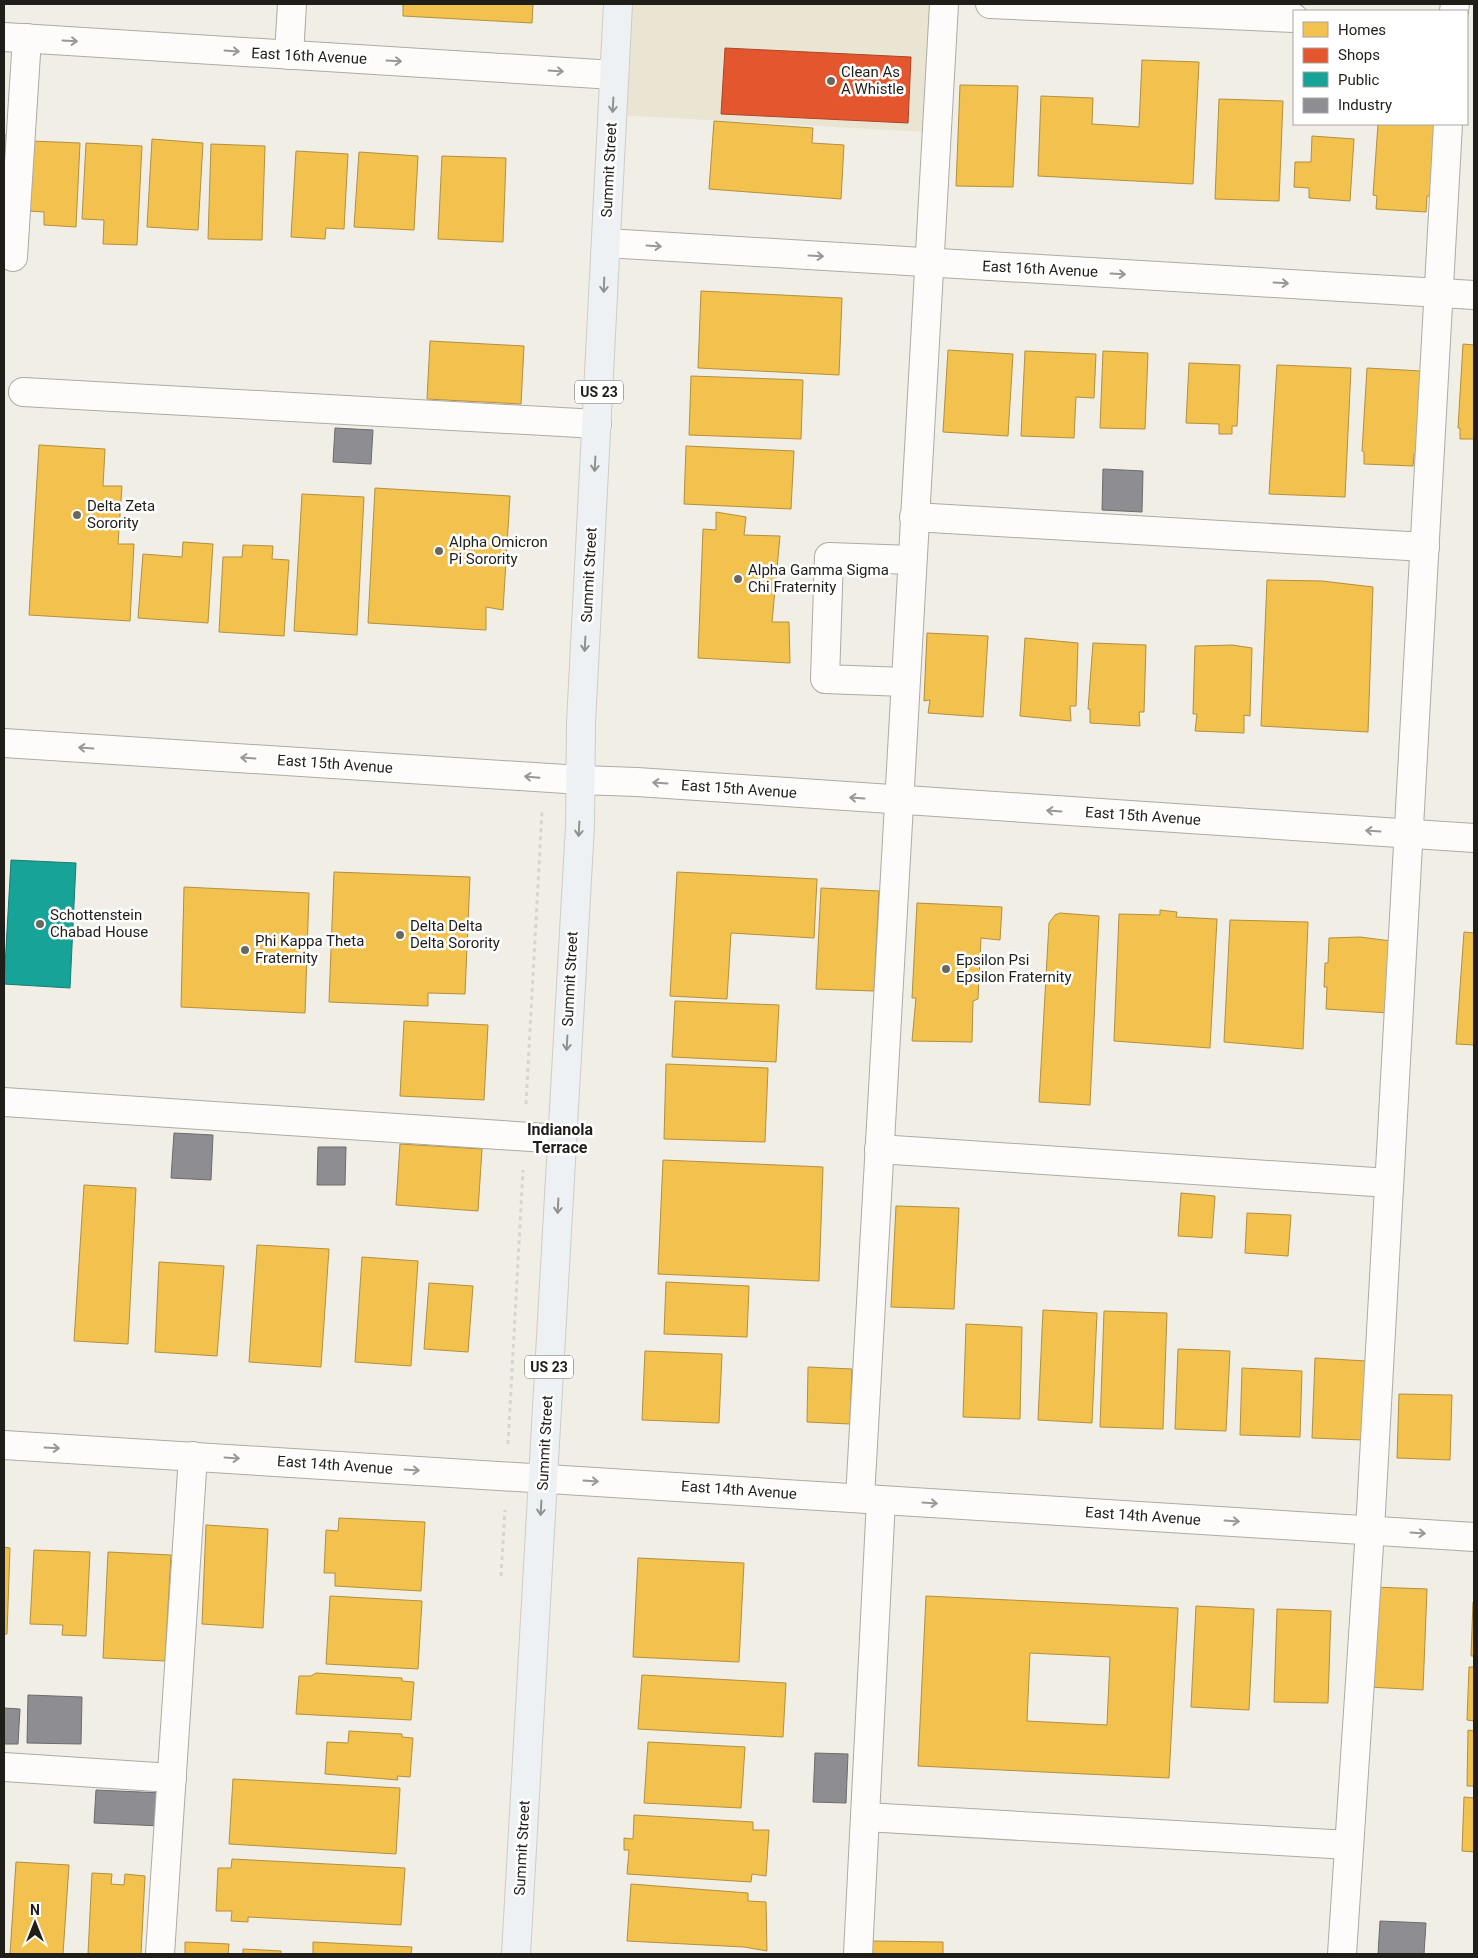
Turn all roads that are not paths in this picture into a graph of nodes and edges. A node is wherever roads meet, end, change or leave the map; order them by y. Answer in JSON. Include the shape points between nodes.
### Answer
{"nodes":[{"id":1,"x":292,"y":4,"type":"edge"},
{"id":2,"x":618,"y":4,"type":"edge"},
{"id":3,"x":944,"y":4,"type":"edge"},
{"id":4,"x":990,"y":4,"type":"edge"},
{"id":5,"x":1293,"y":18,"type":"edge"},
{"id":6,"x":15,"y":38,"type":"edge"},
{"id":7,"x":289,"y":55,"type":"junction"},
{"id":8,"x":614,"y":74,"type":"junction"},
{"id":9,"x":1448,"y":125,"type":"edge"},
{"id":10,"x":606,"y":243,"type":"junction"},
{"id":11,"x":13,"y":257,"type":"dead end"},
{"id":12,"x":928,"y":262,"type":"junction"},
{"id":13,"x":1439,"y":293,"type":"junction"},
{"id":14,"x":1474,"y":295,"type":"edge"},
{"id":15,"x":23,"y":392,"type":"dead end"},
{"id":16,"x":597,"y":424,"type":"junction"},
{"id":17,"x":914,"y":517,"type":"junction"},
{"id":18,"x":1425,"y":547,"type":"junction"},
{"id":19,"x":912,"y":560,"type":"junction"},
{"id":20,"x":905,"y":682,"type":"junction"},
{"id":21,"x":4,"y":743,"type":"edge"},
{"id":22,"x":581,"y":780,"type":"junction"},
{"id":23,"x":899,"y":800,"type":"junction"},
{"id":24,"x":1408,"y":834,"type":"junction"},
{"id":25,"x":1474,"y":838,"type":"edge"},
{"id":26,"x":4,"y":1102,"type":"edge"},
{"id":27,"x":561,"y":1138,"type":"junction"},
{"id":28,"x":880,"y":1148,"type":"junction"},
{"id":29,"x":1389,"y":1183,"type":"junction"},
{"id":30,"x":4,"y":1445,"type":"edge"},
{"id":31,"x":193,"y":1456,"type":"junction"},
{"id":32,"x":543,"y":1478,"type":"junction"},
{"id":33,"x":871,"y":1499,"type":"junction"},
{"id":34,"x":1370,"y":1530,"type":"junction"},
{"id":35,"x":1474,"y":1537,"type":"edge"},
{"id":36,"x":4,"y":1767,"type":"edge"},
{"id":37,"x":172,"y":1778,"type":"junction"},
{"id":38,"x":865,"y":1817,"type":"junction"},
{"id":39,"x":1349,"y":1844,"type":"junction"},
{"id":40,"x":160,"y":1954,"type":"edge"},
{"id":41,"x":516,"y":1954,"type":"edge"},
{"id":42,"x":858,"y":1954,"type":"edge"},
{"id":43,"x":1342,"y":1954,"type":"edge"}],
"edges":[{"from":1,"to":7,"type":"street"},
{"from":2,"to":8,"type":"main road","name":"Summit Street","number":"US 23"},
{"from":3,"to":12,"type":"street"},
{"from":4,"to":5,"type":"street"},
{"from":6,"to":7,"type":"street","name":"East 16th Avenue","one_way":true},
{"from":6,"to":11,"type":"street"},
{"from":7,"to":8,"type":"street","name":"East 16th Avenue","one_way":true},
{"from":8,"to":10,"type":"main road","name":"Summit Street","number":"US 23","one_way":true},
{"from":9,"to":13,"type":"street"},
{"from":10,"to":12,"type":"street","name":"East 16th Avenue","one_way":true},
{"from":10,"to":16,"type":"main road","name":"Summit Street","number":"US 23","one_way":true},
{"from":12,"to":13,"type":"street","name":"East 16th Avenue","one_way":true},
{"from":12,"to":17,"type":"street"},
{"from":13,"to":14,"type":"street","name":"East 16th Avenue"},
{"from":13,"to":18,"type":"street"},
{"from":15,"to":16,"type":"street"},
{"from":16,"to":22,"type":"main road","name":"Summit Street","number":"US 23","one_way":true,"via":[[581,722]]},
{"from":17,"to":18,"type":"street"},
{"from":17,"to":19,"type":"street"},
{"from":18,"to":24,"type":"street"},
{"from":19,"to":20,"type":"street"},
{"from":19,"to":20,"type":"street","via":[[829,557],[825,679]]},
{"from":20,"to":23,"type":"street"},
{"from":22,"to":21,"type":"street","name":"East 15th Avenue","one_way":true},
{"from":23,"to":22,"type":"street","name":"East 15th Avenue","one_way":true},
{"from":22,"to":27,"type":"main road","name":"Summit Street","number":"US 23","one_way":true},
{"from":24,"to":23,"type":"street","name":"East 15th Avenue","one_way":true},
{"from":23,"to":28,"type":"street"},
{"from":24,"to":25,"type":"street","name":"East 15th Avenue"},
{"from":24,"to":29,"type":"street"},
{"from":26,"to":27,"type":"street"},
{"from":27,"to":32,"type":"main road","name":"Summit Street","number":"US 23","one_way":true},
{"from":28,"to":29,"type":"street"},
{"from":28,"to":33,"type":"street"},
{"from":29,"to":34,"type":"street"},
{"from":30,"to":31,"type":"street","name":"East 14th Avenue","one_way":true},
{"from":31,"to":32,"type":"street","name":"East 14th Avenue","one_way":true},
{"from":31,"to":37,"type":"street"},
{"from":32,"to":33,"type":"street","name":"East 14th Avenue","one_way":true},
{"from":32,"to":41,"type":"main road","name":"Summit Street","number":"US 23","one_way":true},
{"from":33,"to":34,"type":"street","name":"East 14th Avenue","one_way":true},
{"from":33,"to":38,"type":"street"},
{"from":34,"to":35,"type":"street","name":"East 14th Avenue","one_way":true},
{"from":34,"to":39,"type":"street"},
{"from":36,"to":37,"type":"street"},
{"from":37,"to":40,"type":"street"},
{"from":38,"to":39,"type":"street"},
{"from":38,"to":42,"type":"street"},
{"from":39,"to":43,"type":"street"}]}
